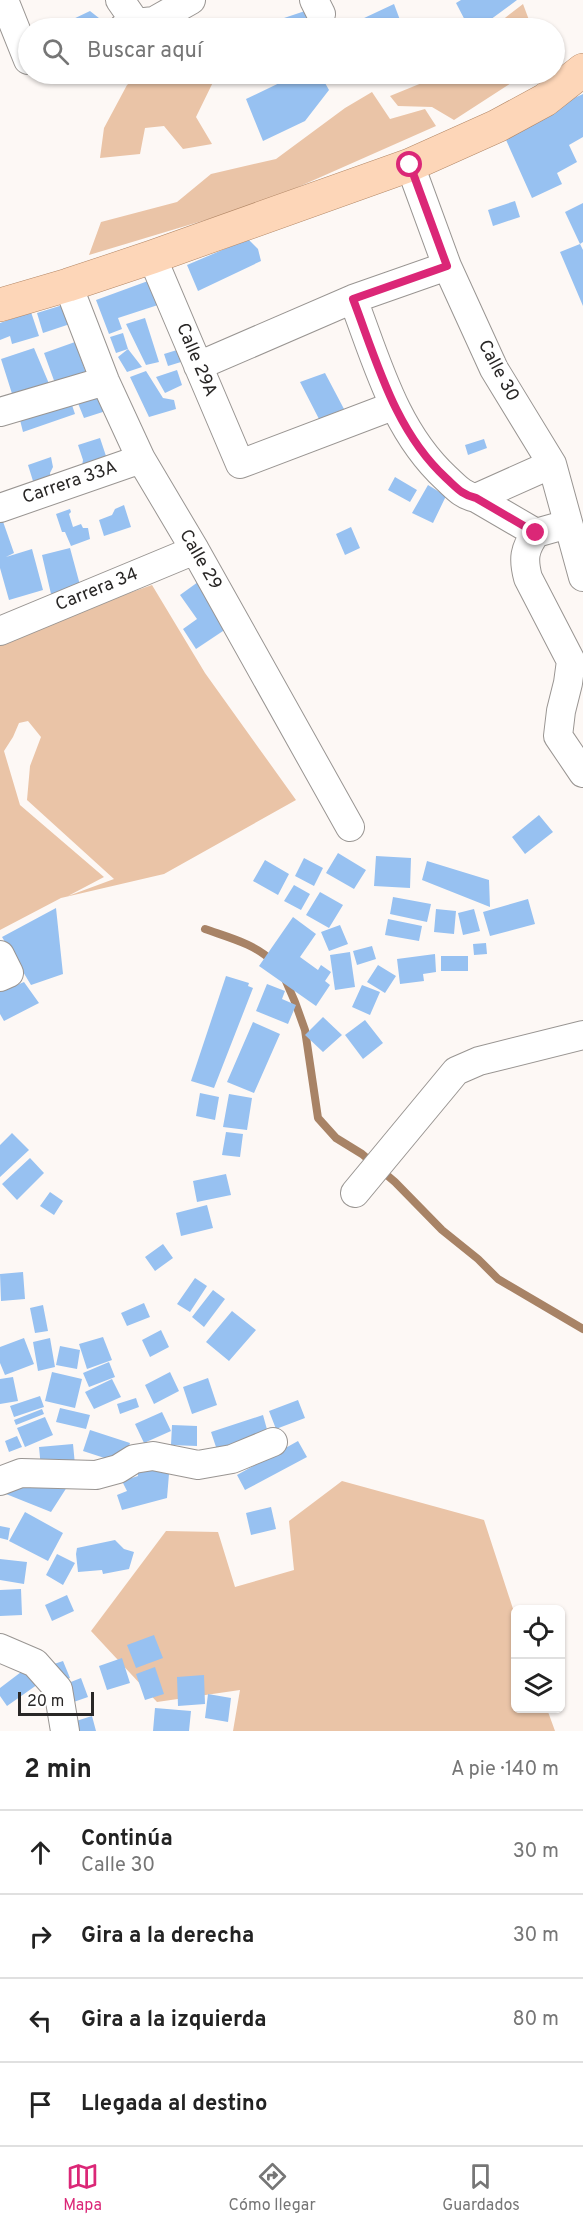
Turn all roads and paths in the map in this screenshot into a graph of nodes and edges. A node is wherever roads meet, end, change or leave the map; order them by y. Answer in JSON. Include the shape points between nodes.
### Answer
{"nodes":[{"id":1,"x":4,"y":0,"type":"edge"},
{"id":2,"x":191,"y":0,"type":"edge"},
{"id":3,"x":159,"y":18,"type":"edge"},
{"id":4,"x":18,"y":35,"type":"edge"},
{"id":5,"x":583,"y":70,"type":"edge"},
{"id":6,"x":410,"y":165,"type":"junction"},
{"id":7,"x":152,"y":257,"type":"junction"},
{"id":8,"x":447,"y":266,"type":"junction"},
{"id":9,"x":68,"y":285,"type":"junction"},
{"id":10,"x":353,"y":299,"type":"junction"},
{"id":11,"x":0,"y":305,"type":"edge"},
{"id":12,"x":198,"y":366,"type":"junction"},
{"id":13,"x":105,"y":381,"type":"junction"},
{"id":14,"x":393,"y":406,"type":"junction"},
{"id":15,"x":0,"y":412,"type":"edge"},
{"id":16,"x":141,"y":459,"type":"junction"},
{"id":17,"x":552,"y":464,"type":"junction"},
{"id":18,"x":476,"y":498,"type":"junction"},
{"id":19,"x":0,"y":508,"type":"edge"},
{"id":20,"x":568,"y":524,"type":"junction"},
{"id":21,"x":536,"y":533,"type":"junction"},
{"id":22,"x":195,"y":550,"type":"junction"},
{"id":23,"x":583,"y":577,"type":"edge"},
{"id":24,"x":0,"y":631,"type":"edge"},
{"id":25,"x":583,"y":773,"type":"edge"},
{"id":26,"x":350,"y":827,"type":"dead end"},
{"id":27,"x":583,"y":1035,"type":"edge"},
{"id":28,"x":355,"y":1193,"type":"dead end"},
{"id":29,"x":273,"y":1442,"type":"dead end"},
{"id":30,"x":0,"y":1481,"type":"edge"},
{"id":31,"x":0,"y":1648,"type":"edge"},
{"id":32,"x":66,"y":1731,"type":"edge"}],
"edges":[{"from":1,"to":4,"type":"street"},
{"from":2,"to":3,"type":"street"},
{"from":5,"to":6,"type":"main road","via":[[545,100]]},
{"from":6,"to":7,"type":"main road"},
{"from":6,"to":8,"type":"street","name":"Calle 30"},
{"from":7,"to":9,"type":"main road"},
{"from":7,"to":12,"type":"street","name":"Calle 29A"},
{"from":8,"to":10,"type":"street"},
{"from":8,"to":17,"type":"street","name":"Calle 30","via":[[494,369]]},
{"from":9,"to":11,"type":"main road"},
{"from":9,"to":13,"type":"street","name":"Calle 29"},
{"from":10,"to":12,"type":"street"},
{"from":10,"to":14,"type":"street"},
{"from":12,"to":14,"type":"street","name":"Calle 29A","via":[[240,464]]},
{"from":13,"to":15,"type":"street"},
{"from":13,"to":16,"type":"street","name":"Calle 29"},
{"from":14,"to":18,"type":"street","via":[[428,461],[465,495]]},
{"from":16,"to":19,"type":"street","name":"Carrera 33A"},
{"from":16,"to":22,"type":"street","name":"Calle 29"},
{"from":17,"to":18,"type":"street"},
{"from":17,"to":20,"type":"street","name":"Calle 30"},
{"from":18,"to":21,"type":"street"},
{"from":20,"to":21,"type":"street"},
{"from":20,"to":23,"type":"street","name":"Calle 30"},
{"from":21,"to":25,"type":"street","via":[[524,553],[528,578],[571,661],[558,736]]},
{"from":22,"to":24,"type":"street","name":"Carrera 34"},
{"from":22,"to":26,"type":"street","name":"Calle 29"},
{"from":27,"to":28,"type":"street","via":[[479,1061],[456,1071]]},
{"from":29,"to":30,"type":"street","via":[[232,1459],[198,1465],[153,1456],[134,1459],[118,1469],[96,1475],[21,1473]]},
{"from":31,"to":32,"type":"street","via":[[35,1663],[58,1689]]}]}
